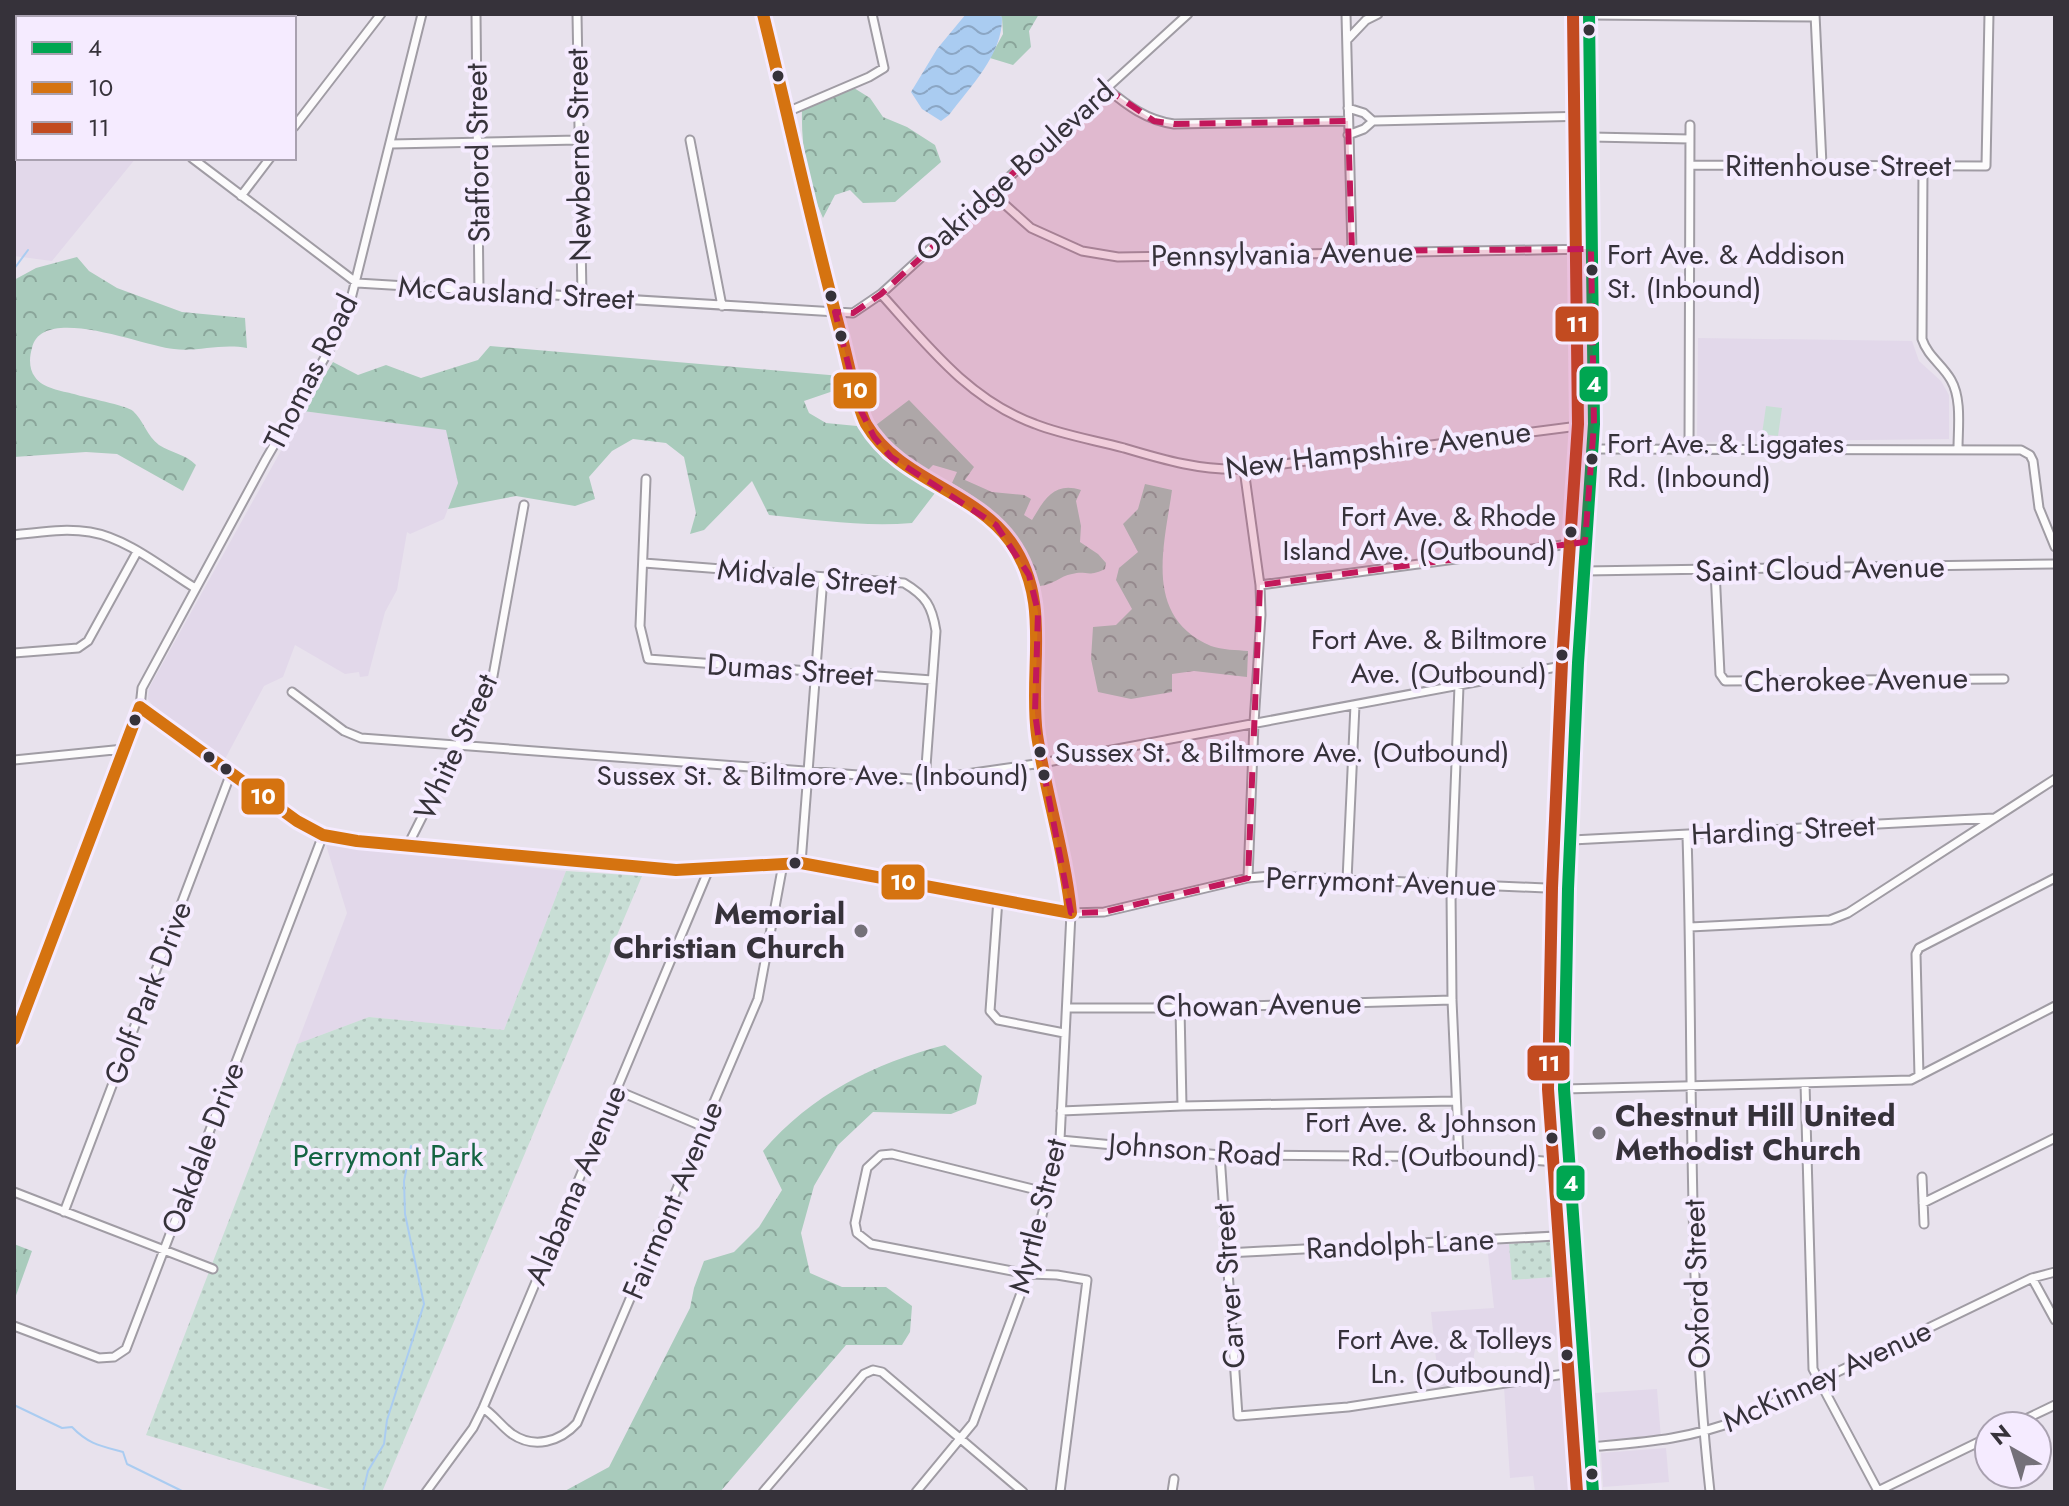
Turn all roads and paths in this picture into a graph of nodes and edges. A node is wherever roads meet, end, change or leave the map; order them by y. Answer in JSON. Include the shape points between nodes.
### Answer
{"nodes":[{"id":1,"x":381,"y":14,"type":"edge"},
{"id":2,"x":422,"y":14,"type":"edge"},
{"id":3,"x":476,"y":14,"type":"edge"},
{"id":4,"x":577,"y":14,"type":"edge"},
{"id":5,"x":763,"y":14,"type":"edge"},
{"id":6,"x":872,"y":14,"type":"edge"},
{"id":7,"x":1188,"y":14,"type":"edge"},
{"id":8,"x":1346,"y":14,"type":"edge"},
{"id":9,"x":1378,"y":14,"type":"edge"},
{"id":10,"x":1989,"y":14,"type":"edge"},
{"id":11,"x":1589,"y":15,"type":"edge"},
{"id":12,"x":1815,"y":15,"type":"edge"},
{"id":13,"x":1347,"y":40,"type":"junction"},
{"id":14,"x":1106,"y":88,"type":"junction"},
{"id":15,"x":1348,"y":108,"type":"junction"},
{"id":16,"x":787,"y":112,"type":"junction"},
{"id":17,"x":1591,"y":116,"type":"junction"},
{"id":18,"x":1348,"y":121,"type":"junction"},
{"id":19,"x":1373,"y":121,"type":"junction"},
{"id":20,"x":296,"y":124,"type":"edge"},
{"id":21,"x":1690,"y":125,"type":"dead end"},
{"id":22,"x":1348,"y":135,"type":"junction"},
{"id":23,"x":1591,"y":137,"type":"junction"},
{"id":24,"x":1690,"y":139,"type":"junction"},
{"id":25,"x":578,"y":140,"type":"junction"},
{"id":26,"x":690,"y":140,"type":"dead end"},
{"id":27,"x":478,"y":142,"type":"junction"},
{"id":28,"x":391,"y":144,"type":"junction"},
{"id":29,"x":195,"y":160,"type":"edge"},
{"id":30,"x":268,"y":160,"type":"edge"},
{"id":31,"x":1690,"y":165,"type":"junction"},
{"id":32,"x":1822,"y":165,"type":"junction"},
{"id":33,"x":1923,"y":167,"type":"junction"},
{"id":34,"x":992,"y":193,"type":"junction"},
{"id":35,"x":241,"y":196,"type":"junction"},
{"id":36,"x":1591,"y":249,"type":"junction"},
{"id":37,"x":1352,"y":251,"type":"junction"},
{"id":38,"x":357,"y":283,"type":"junction"},
{"id":39,"x":479,"y":292,"type":"junction"},
{"id":40,"x":881,"y":294,"type":"junction"},
{"id":41,"x":582,"y":296,"type":"junction"},
{"id":42,"x":722,"y":306,"type":"junction"},
{"id":43,"x":835,"y":312,"type":"junction"},
{"id":44,"x":1594,"y":424,"type":"junction"},
{"id":45,"x":1593,"y":449,"type":"junction"},
{"id":46,"x":1958,"y":449,"type":"junction"},
{"id":47,"x":1689,"y":450,"type":"junction"},
{"id":48,"x":1244,"y":469,"type":"junction"},
{"id":49,"x":646,"y":479,"type":"dead end"},
{"id":50,"x":524,"y":505,"type":"dead end"},
{"id":51,"x":14,"y":535,"type":"edge"},
{"id":52,"x":1585,"y":542,"type":"junction"},
{"id":53,"x":2055,"y":547,"type":"edge"},
{"id":54,"x":137,"y":552,"type":"junction"},
{"id":55,"x":644,"y":563,"type":"junction"},
{"id":56,"x":2055,"y":564,"type":"edge"},
{"id":57,"x":1715,"y":570,"type":"junction"},
{"id":58,"x":1584,"y":571,"type":"junction"},
{"id":59,"x":823,"y":577,"type":"junction"},
{"id":60,"x":1260,"y":585,"type":"junction"},
{"id":61,"x":195,"y":588,"type":"junction"},
{"id":62,"x":14,"y":653,"type":"edge"},
{"id":63,"x":1578,"y":663,"type":"junction"},
{"id":64,"x":816,"y":672,"type":"junction"},
{"id":65,"x":2004,"y":679,"type":"dead end"},
{"id":66,"x":932,"y":680,"type":"junction"},
{"id":67,"x":1459,"y":686,"type":"junction"},
{"id":68,"x":292,"y":692,"type":"dead end"},
{"id":69,"x":1355,"y":705,"type":"junction"},
{"id":70,"x":140,"y":707,"type":"junction"},
{"id":71,"x":1254,"y":723,"type":"junction"},
{"id":72,"x":460,"y":745,"type":"junction"},
{"id":73,"x":124,"y":749,"type":"junction"},
{"id":74,"x":14,"y":760,"type":"edge"},
{"id":75,"x":1042,"y":763,"type":"junction"},
{"id":76,"x":231,"y":773,"type":"junction"},
{"id":77,"x":807,"y":773,"type":"junction"},
{"id":78,"x":2055,"y":779,"type":"edge"},
{"id":79,"x":925,"y":780,"type":"junction"},
{"id":80,"x":1994,"y":818,"type":"junction"},
{"id":81,"x":323,"y":835,"type":"junction"},
{"id":82,"x":1687,"y":836,"type":"junction"},
{"id":83,"x":1572,"y":840,"type":"junction"},
{"id":84,"x":408,"y":845,"type":"junction"},
{"id":85,"x":801,"y":863,"type":"junction"},
{"id":86,"x":783,"y":864,"type":"junction"},
{"id":87,"x":709,"y":869,"type":"junction"},
{"id":88,"x":1248,"y":878,"type":"junction"},
{"id":89,"x":2055,"y":878,"type":"edge"},
{"id":90,"x":1347,"y":880,"type":"junction"},
{"id":91,"x":1451,"y":885,"type":"junction"},
{"id":92,"x":1568,"y":889,"type":"junction"},
{"id":93,"x":998,"y":899,"type":"junction"},
{"id":94,"x":1071,"y":913,"type":"junction"},
{"id":95,"x":1690,"y":927,"type":"junction"},
{"id":96,"x":1452,"y":1000,"type":"junction"},
{"id":97,"x":2055,"y":1006,"type":"edge"},
{"id":98,"x":1067,"y":1008,"type":"junction"},
{"id":99,"x":1180,"y":1008,"type":"junction"},
{"id":100,"x":1064,"y":1033,"type":"junction"},
{"id":101,"x":14,"y":1039,"type":"edge"},
{"id":102,"x":1919,"y":1076,"type":"junction"},
{"id":103,"x":1805,"y":1083,"type":"junction"},
{"id":104,"x":1692,"y":1086,"type":"junction"},
{"id":105,"x":1564,"y":1089,"type":"junction"},
{"id":106,"x":616,"y":1090,"type":"junction"},
{"id":107,"x":1455,"y":1101,"type":"junction"},
{"id":108,"x":1182,"y":1106,"type":"junction"},
{"id":109,"x":1061,"y":1111,"type":"junction"},
{"id":110,"x":704,"y":1127,"type":"junction"},
{"id":111,"x":2055,"y":1138,"type":"edge"},
{"id":112,"x":1060,"y":1140,"type":"junction"},
{"id":113,"x":1220,"y":1155,"type":"junction"},
{"id":114,"x":1459,"y":1158,"type":"junction"},
{"id":115,"x":1570,"y":1163,"type":"junction"},
{"id":116,"x":1922,"y":1177,"type":"dead end"},
{"id":117,"x":14,"y":1192,"type":"edge"},
{"id":118,"x":1049,"y":1193,"type":"junction"},
{"id":119,"x":1923,"y":1203,"type":"junction"},
{"id":120,"x":64,"y":1212,"type":"junction"},
{"id":121,"x":1924,"y":1224,"type":"dead end"},
{"id":122,"x":1575,"y":1235,"type":"junction"},
{"id":123,"x":164,"y":1252,"type":"junction"},
{"id":124,"x":1226,"y":1253,"type":"junction"},
{"id":125,"x":213,"y":1269,"type":"dead end"},
{"id":126,"x":2055,"y":1272,"type":"edge"},
{"id":127,"x":1028,"y":1274,"type":"junction"},
{"id":128,"x":2032,"y":1278,"type":"junction"},
{"id":129,"x":2055,"y":1320,"type":"edge"},
{"id":130,"x":14,"y":1326,"type":"edge"},
{"id":131,"x":1584,"y":1371,"type":"junction"},
{"id":132,"x":1819,"y":1382,"type":"junction"},
{"id":133,"x":483,"y":1408,"type":"junction"},
{"id":134,"x":1704,"y":1433,"type":"junction"},
{"id":135,"x":961,"y":1439,"type":"junction"},
{"id":136,"x":1973,"y":1445,"type":"edge"},
{"id":137,"x":1590,"y":1447,"type":"junction"},
{"id":138,"x":1174,"y":1479,"type":"dead end"},
{"id":139,"x":426,"y":1492,"type":"edge"},
{"id":140,"x":763,"y":1492,"type":"edge"},
{"id":141,"x":916,"y":1492,"type":"edge"},
{"id":142,"x":1023,"y":1492,"type":"edge"},
{"id":143,"x":1060,"y":1492,"type":"edge"},
{"id":144,"x":1172,"y":1492,"type":"edge"},
{"id":145,"x":1593,"y":1492,"type":"edge"},
{"id":146,"x":1710,"y":1492,"type":"edge"},
{"id":147,"x":1877,"y":1492,"type":"edge"}],
"edges":[{"from":1,"to":20,"type":"street"},
{"from":2,"to":28,"type":"street","name":"Thomas Road"},
{"from":3,"to":27,"type":"street","name":"Stafford Street"},
{"from":4,"to":25,"type":"street","name":"Newberne Street"},
{"from":5,"to":16,"type":"street","name":"Myrtle Street"},
{"from":6,"to":16,"type":"street","via":[[884,68]]},
{"from":7,"to":14,"type":"street","name":"Oakridge Boulevard"},
{"from":8,"to":13,"type":"street"},
{"from":9,"to":13,"type":"street"},
{"from":10,"to":33,"type":"street","name":"Rittenhouse Street","via":[[1986,166]]},
{"from":11,"to":12,"type":"street"},
{"from":11,"to":17,"type":"main road"},
{"from":12,"to":32,"type":"street"},
{"from":13,"to":15,"type":"street"},
{"from":14,"to":18,"type":"street","via":[[1131,109],[1174,124]]},
{"from":14,"to":34,"type":"street","name":"Oakridge Boulevard"},
{"from":15,"to":18,"type":"street"},
{"from":15,"to":19,"type":"street"},
{"from":16,"to":43,"type":"street","name":"Myrtle Street"},
{"from":17,"to":19,"type":"street"},
{"from":17,"to":23,"type":"main road"},
{"from":18,"to":22,"type":"street"},
{"from":19,"to":22,"type":"street"},
{"from":21,"to":24,"type":"street"},
{"from":22,"to":37,"type":"street"},
{"from":23,"to":24,"type":"street","name":"Rittenhouse Street"},
{"from":23,"to":36,"type":"main road"},
{"from":24,"to":31,"type":"street"},
{"from":25,"to":27,"type":"street"},
{"from":25,"to":41,"type":"street","name":"Newberne Street"},
{"from":26,"to":42,"type":"street"},
{"from":27,"to":28,"type":"street"},
{"from":27,"to":39,"type":"street","name":"Stafford Street"},
{"from":28,"to":38,"type":"street","name":"Thomas Road"},
{"from":29,"to":35,"type":"street","name":"McCausland Street"},
{"from":30,"to":35,"type":"street"},
{"from":31,"to":32,"type":"street","name":"Rittenhouse Street"},
{"from":31,"to":47,"type":"street"},
{"from":32,"to":33,"type":"street","name":"Rittenhouse Street"},
{"from":33,"to":46,"type":"street","via":[[1922,339],[1957,392]]},
{"from":34,"to":37,"type":"street","name":"Pennsylvania Avenue","via":[[1031,228],[1082,251],[1118,257]]},
{"from":34,"to":40,"type":"street","name":"Oakridge Boulevard"},
{"from":35,"to":38,"type":"street","name":"McCausland Street"},
{"from":36,"to":37,"type":"street","name":"Pennsylvania Avenue"},
{"from":36,"to":44,"type":"main road"},
{"from":38,"to":39,"type":"street","name":"McCausland Street"},
{"from":38,"to":61,"type":"street","name":"Thomas Road","via":[[335,340]]},
{"from":39,"to":41,"type":"street","name":"McCausland Street"},
{"from":40,"to":43,"type":"street","name":"Oakridge Boulevard","via":[[853,313]]},
{"from":40,"to":48,"type":"street","name":"New Hampshire Avenue","via":[[948,370],[1034,424],[1186,466]]},
{"from":41,"to":42,"type":"street","name":"McCausland Street"},
{"from":42,"to":43,"type":"street","name":"McCausland Street"},
{"from":43,"to":75,"type":"street","name":"Myrtle Street","via":[[859,407],[874,437],[891,457],[996,525],[1029,575],[1038,612],[1035,713]]},
{"from":44,"to":45,"type":"main road"},
{"from":44,"to":48,"type":"street","name":"New Hampshire Avenue"},
{"from":45,"to":47,"type":"street"},
{"from":45,"to":52,"type":"main road"},
{"from":46,"to":47,"type":"street"},
{"from":46,"to":53,"type":"street","via":[[2021,450],[2030,455],[2039,508]]},
{"from":48,"to":60,"type":"street"},
{"from":49,"to":55,"type":"street"},
{"from":50,"to":72,"type":"street","name":"White Street","via":[[493,676]]},
{"from":51,"to":54,"type":"street","via":[[93,532]]},
{"from":52,"to":58,"type":"main road"},
{"from":52,"to":60,"type":"street"},
{"from":54,"to":61,"type":"street"},
{"from":54,"to":62,"type":"street","via":[[88,641],[78,648]]},
{"from":55,"to":59,"type":"street","name":"Midvale Street"},
{"from":55,"to":64,"type":"street","name":"Dumas Street","via":[[640,626],[648,659]]},
{"from":56,"to":57,"type":"street","name":"Saint Cloud Avenue"},
{"from":57,"to":58,"type":"street","name":"Saint Cloud Avenue"},
{"from":57,"to":65,"type":"street","name":"Cherokee Avenue","via":[[1720,674],[1725,681]]},
{"from":58,"to":63,"type":"main road"},
{"from":59,"to":64,"type":"street"},
{"from":59,"to":66,"type":"street","name":"Midvale Street","via":[[904,583],[919,592],[932,610],[936,631]]},
{"from":60,"to":71,"type":"street"},
{"from":61,"to":70,"type":"street","name":"Thomas Road","via":[[142,688]]},
{"from":63,"to":67,"type":"street"},
{"from":63,"to":83,"type":"main road"},
{"from":64,"to":66,"type":"street","name":"Dumas Street"},
{"from":64,"to":77,"type":"street"},
{"from":66,"to":79,"type":"street","name":"Midvale Street"},
{"from":67,"to":69,"type":"street"},
{"from":67,"to":91,"type":"street"},
{"from":68,"to":72,"type":"street","via":[[351,736]]},
{"from":69,"to":71,"type":"street"},
{"from":69,"to":90,"type":"street"},
{"from":70,"to":73,"type":"street","name":"Thomas Road"},
{"from":70,"to":76,"type":"street","name":"Perrymont Avenue"},
{"from":71,"to":75,"type":"street"},
{"from":71,"to":88,"type":"street"},
{"from":72,"to":77,"type":"street"},
{"from":72,"to":84,"type":"street","name":"White Street"},
{"from":73,"to":74,"type":"street"},
{"from":73,"to":101,"type":"street","name":"Thomas Road"},
{"from":75,"to":79,"type":"street"},
{"from":75,"to":94,"type":"street","name":"Myrtle Street"},
{"from":76,"to":81,"type":"street","name":"Perrymont Avenue"},
{"from":76,"to":120,"type":"street","name":"Golf Park Drive"},
{"from":77,"to":79,"type":"street"},
{"from":77,"to":85,"type":"street"},
{"from":78,"to":80,"type":"street"},
{"from":80,"to":82,"type":"street","name":"Harding Street"},
{"from":80,"to":95,"type":"street","via":[[1830,920]]},
{"from":81,"to":84,"type":"street","name":"Perrymont Avenue"},
{"from":81,"to":123,"type":"street","name":"Oakdale Drive"},
{"from":82,"to":83,"type":"street","name":"Harding Street"},
{"from":82,"to":95,"type":"street","name":"Oxford Street"},
{"from":83,"to":92,"type":"main road"},
{"from":84,"to":87,"type":"street","name":"Perrymont Avenue"},
{"from":85,"to":86,"type":"street","name":"Perrymont Avenue"},
{"from":85,"to":93,"type":"street","name":"Perrymont Avenue"},
{"from":86,"to":87,"type":"street","name":"Perrymont Avenue"},
{"from":86,"to":110,"type":"street","name":"Fairmont Avenue","via":[[758,999]]},
{"from":87,"to":106,"type":"street","name":"Alabama Avenue"},
{"from":88,"to":90,"type":"street","name":"Perrymont Avenue"},
{"from":88,"to":94,"type":"street","name":"Perrymont Avenue","via":[[1104,912]]},
{"from":89,"to":102,"type":"street","via":[[1919,948]]},
{"from":90,"to":91,"type":"street","name":"Perrymont Avenue"},
{"from":91,"to":92,"type":"street","name":"Perrymont Avenue"},
{"from":91,"to":96,"type":"street"},
{"from":92,"to":105,"type":"main road"},
{"from":93,"to":94,"type":"street","name":"Perrymont Avenue"},
{"from":93,"to":100,"type":"street","via":[[990,1011],[998,1020]]},
{"from":94,"to":98,"type":"street","name":"Myrtle Street"},
{"from":95,"to":104,"type":"street","name":"Oxford Street"},
{"from":96,"to":99,"type":"street","name":"Chowan Avenue"},
{"from":96,"to":107,"type":"street"},
{"from":97,"to":102,"type":"street"},
{"from":98,"to":99,"type":"street","name":"Chowan Avenue"},
{"from":98,"to":100,"type":"street","name":"Myrtle Street"},
{"from":99,"to":108,"type":"street"},
{"from":100,"to":109,"type":"street","name":"Myrtle Street"},
{"from":102,"to":103,"type":"street"},
{"from":103,"to":104,"type":"street"},
{"from":103,"to":132,"type":"street","via":[[1813,1369]]},
{"from":104,"to":105,"type":"street"},
{"from":104,"to":134,"type":"street","name":"Oxford Street"},
{"from":105,"to":115,"type":"main road"},
{"from":106,"to":110,"type":"street"},
{"from":106,"to":133,"type":"street","name":"Alabama Avenue"},
{"from":107,"to":108,"type":"street"},
{"from":107,"to":114,"type":"street"},
{"from":108,"to":109,"type":"street"},
{"from":109,"to":112,"type":"street","name":"Myrtle Street"},
{"from":110,"to":133,"type":"street","name":"Fairmont Avenue","via":[[577,1423],[554,1440],[533,1442],[513,1435]]},
{"from":111,"to":119,"type":"street"},
{"from":112,"to":113,"type":"street","name":"Johnson Road"},
{"from":112,"to":118,"type":"street","name":"Myrtle Street"},
{"from":113,"to":114,"type":"street","name":"Johnson Road"},
{"from":113,"to":124,"type":"street","name":"Carver Street"},
{"from":114,"to":115,"type":"street","name":"Johnson Road"},
{"from":115,"to":122,"type":"main road"},
{"from":116,"to":119,"type":"street"},
{"from":117,"to":120,"type":"street"},
{"from":118,"to":127,"type":"street","name":"Myrtle Street"},
{"from":118,"to":127,"type":"street","via":[[892,1154],[881,1155],[867,1168],[855,1223],[864,1240]]},
{"from":119,"to":121,"type":"street"},
{"from":120,"to":123,"type":"street"},
{"from":122,"to":124,"type":"street","name":"Randolph Lane"},
{"from":122,"to":131,"type":"main road"},
{"from":123,"to":125,"type":"street"},
{"from":123,"to":130,"type":"street","name":"Oakdale Drive","via":[[126,1349],[114,1357],[99,1358]]},
{"from":124,"to":131,"type":"street","name":"Carver Street","via":[[1238,1416],[1348,1407]]},
{"from":126,"to":128,"type":"street","name":"McKinney Avenue"},
{"from":127,"to":135,"type":"street","name":"Myrtle Street","via":[[973,1423]]},
{"from":127,"to":143,"type":"street","via":[[1088,1283]]},
{"from":128,"to":129,"type":"street"},
{"from":128,"to":132,"type":"street","name":"McKinney Avenue"},
{"from":131,"to":137,"type":"main road"},
{"from":132,"to":134,"type":"street","name":"McKinney Avenue"},
{"from":132,"to":147,"type":"street"},
{"from":133,"to":139,"type":"street","name":"Alabama Avenue"},
{"from":134,"to":137,"type":"street","name":"McKinney Avenue"},
{"from":134,"to":146,"type":"street","name":"Oxford Street"},
{"from":135,"to":140,"type":"street","via":[[873,1370],[864,1374]]},
{"from":135,"to":141,"type":"street","name":"Myrtle Street"},
{"from":135,"to":142,"type":"street"},
{"from":136,"to":147,"type":"street"},
{"from":137,"to":145,"type":"main road"},
{"from":138,"to":144,"type":"street"}]}
